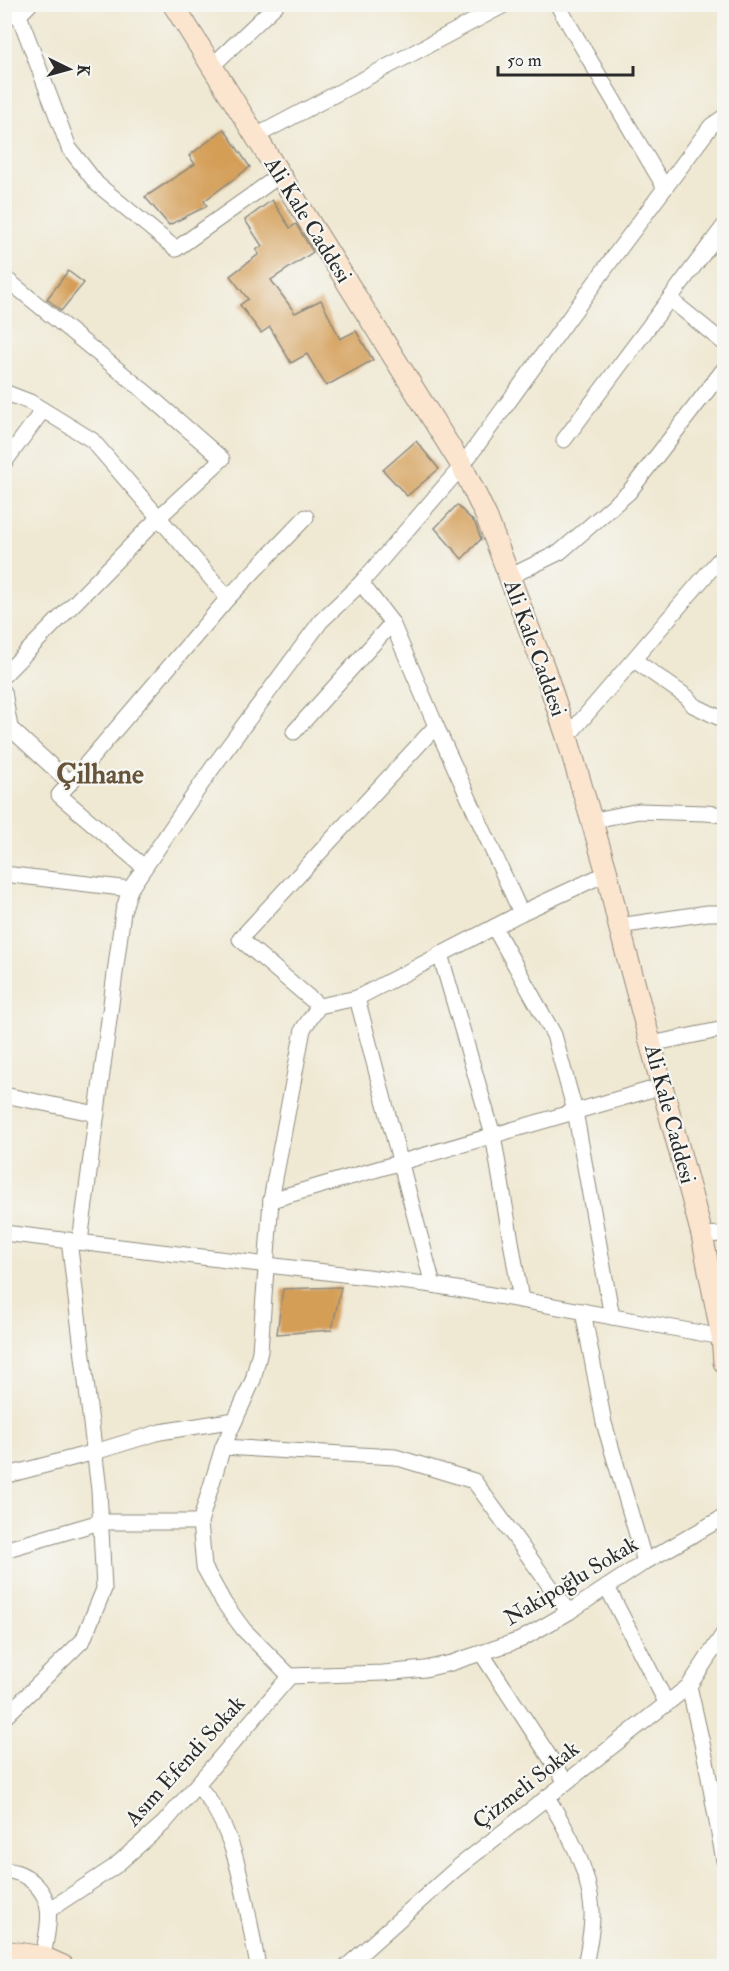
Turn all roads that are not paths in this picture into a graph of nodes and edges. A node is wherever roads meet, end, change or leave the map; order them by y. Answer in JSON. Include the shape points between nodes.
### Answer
{"nodes":[{"id":1,"x":173,"y":4,"type":"edge"},
{"id":2,"x":278,"y":4,"type":"edge"},
{"id":3,"x":506,"y":4,"type":"edge"},
{"id":4,"x":557,"y":4,"type":"edge"},
{"id":5,"x":18,"y":11,"type":"edge"},
{"id":6,"x":212,"y":66,"type":"junction"},
{"id":7,"x":724,"y":117,"type":"edge"},
{"id":8,"x":256,"y":136,"type":"junction"},
{"id":9,"x":280,"y":175,"type":"junction"},
{"id":10,"x":665,"y":188,"type":"junction"},
{"id":11,"x":724,"y":226,"type":"edge"},
{"id":12,"x":4,"y":279,"type":"edge"},
{"id":13,"x":671,"y":300,"type":"junction"},
{"id":14,"x":724,"y":343,"type":"edge"},
{"id":15,"x":724,"y":369,"type":"edge"},
{"id":16,"x":4,"y":392,"type":"edge"},
{"id":17,"x":43,"y":410,"type":"junction"},
{"id":18,"x":564,"y":440,"type":"dead end"},
{"id":19,"x":4,"y":463,"type":"edge"},
{"id":20,"x":462,"y":466,"type":"junction"},
{"id":21,"x":159,"y":517,"type":"junction"},
{"id":22,"x":306,"y":517,"type":"dead end"},
{"id":23,"x":724,"y":554,"type":"edge"},
{"id":24,"x":718,"y":573,"type":"edge"},
{"id":25,"x":509,"y":577,"type":"junction"},
{"id":26,"x":361,"y":583,"type":"junction"},
{"id":27,"x":228,"y":598,"type":"junction"},
{"id":28,"x":392,"y":623,"type":"junction"},
{"id":29,"x":634,"y":660,"type":"junction"},
{"id":30,"x":4,"y":675,"type":"edge"},
{"id":31,"x":4,"y":692,"type":"edge"},
{"id":32,"x":724,"y":720,"type":"edge"},
{"id":33,"x":436,"y":726,"type":"junction"},
{"id":34,"x":7,"y":728,"type":"edge"},
{"id":35,"x":294,"y":732,"type":"dead end"},
{"id":36,"x":567,"y":737,"type":"junction"},
{"id":37,"x":69,"y":783,"type":"junction"},
{"id":38,"x":724,"y":815,"type":"edge"},
{"id":39,"x":590,"y":821,"type":"junction"},
{"id":40,"x":144,"y":867,"type":"junction"},
{"id":41,"x":607,"y":873,"type":"junction"},
{"id":42,"x":4,"y":874,"type":"edge"},
{"id":43,"x":130,"y":890,"type":"junction"},
{"id":44,"x":521,"y":913,"type":"junction"},
{"id":45,"x":724,"y":914,"type":"edge"},
{"id":46,"x":619,"y":926,"type":"junction"},
{"id":47,"x":494,"y":927,"type":"junction"},
{"id":48,"x":440,"y":954,"type":"junction"},
{"id":49,"x":357,"y":998,"type":"junction"},
{"id":50,"x":319,"y":1006,"type":"junction"},
{"id":51,"x":724,"y":1029,"type":"edge"},
{"id":52,"x":651,"y":1044,"type":"junction"},
{"id":53,"x":663,"y":1086,"type":"junction"},
{"id":54,"x":4,"y":1095,"type":"edge"},
{"id":55,"x":575,"y":1112,"type":"junction"},
{"id":56,"x":97,"y":1114,"type":"junction"},
{"id":57,"x":493,"y":1136,"type":"junction"},
{"id":58,"x":402,"y":1162,"type":"junction"},
{"id":59,"x":271,"y":1200,"type":"junction"},
{"id":60,"x":4,"y":1233,"type":"edge"},
{"id":61,"x":724,"y":1234,"type":"edge"},
{"id":62,"x":702,"y":1235,"type":"junction"},
{"id":63,"x":74,"y":1241,"type":"junction"},
{"id":64,"x":266,"y":1264,"type":"junction"},
{"id":65,"x":433,"y":1285,"type":"junction"},
{"id":66,"x":521,"y":1300,"type":"junction"},
{"id":67,"x":583,"y":1311,"type":"junction"},
{"id":68,"x":612,"y":1317,"type":"junction"},
{"id":69,"x":722,"y":1337,"type":"junction"},
{"id":70,"x":724,"y":1362,"type":"edge"},
{"id":71,"x":235,"y":1420,"type":"junction"},
{"id":72,"x":223,"y":1447,"type":"junction"},
{"id":73,"x":95,"y":1452,"type":"junction"},
{"id":74,"x":4,"y":1476,"type":"edge"},
{"id":75,"x":724,"y":1517,"type":"edge"},
{"id":76,"x":100,"y":1522,"type":"junction"},
{"id":77,"x":200,"y":1522,"type":"junction"},
{"id":78,"x":4,"y":1550,"type":"edge"},
{"id":79,"x":645,"y":1562,"type":"junction"},
{"id":80,"x":608,"y":1587,"type":"junction"},
{"id":81,"x":569,"y":1612,"type":"junction"},
{"id":82,"x":724,"y":1633,"type":"edge"},
{"id":83,"x":482,"y":1654,"type":"junction"},
{"id":84,"x":290,"y":1676,"type":"junction"},
{"id":85,"x":689,"y":1686,"type":"junction"},
{"id":86,"x":667,"y":1704,"type":"junction"},
{"id":87,"x":4,"y":1718,"type":"edge"},
{"id":88,"x":566,"y":1782,"type":"junction"},
{"id":89,"x":197,"y":1785,"type":"junction"},
{"id":90,"x":547,"y":1797,"type":"junction"},
{"id":91,"x":724,"y":1859,"type":"edge"},
{"id":92,"x":4,"y":1870,"type":"edge"},
{"id":93,"x":49,"y":1910,"type":"junction"},
{"id":94,"x":9,"y":1957,"type":"edge"},
{"id":95,"x":43,"y":1957,"type":"junction"},
{"id":96,"x":63,"y":1966,"type":"edge"},
{"id":97,"x":258,"y":1966,"type":"edge"},
{"id":98,"x":347,"y":1966,"type":"edge"},
{"id":99,"x":585,"y":1966,"type":"edge"}],
"edges":[{"from":1,"to":6,"type":"main road","name":"Ali Kale Caddesi"},
{"from":2,"to":6,"type":"street"},
{"from":3,"to":8,"type":"street"},
{"from":4,"to":10,"type":"street"},
{"from":5,"to":9,"type":"street","via":[[69,148],[97,184],[176,249]]},
{"from":6,"to":8,"type":"main road","name":"Ali Kale Caddesi"},
{"from":7,"to":10,"type":"street","via":[[711,126]]},
{"from":8,"to":9,"type":"main road","name":"Ali Kale Caddesi"},
{"from":9,"to":20,"type":"main road","name":"Ali Kale Caddesi"},
{"from":10,"to":20,"type":"street"},
{"from":11,"to":13,"type":"street"},
{"from":12,"to":21,"type":"street","via":[[222,459]]},
{"from":13,"to":14,"type":"street"},
{"from":13,"to":18,"type":"street"},
{"from":15,"to":25,"type":"street","via":[[629,492],[560,552]]},
{"from":16,"to":17,"type":"street"},
{"from":17,"to":19,"type":"street"},
{"from":17,"to":21,"type":"street","via":[[92,440]]},
{"from":20,"to":25,"type":"main road","name":"Ali Kale Caddesi"},
{"from":20,"to":26,"type":"street"},
{"from":21,"to":27,"type":"street"},
{"from":21,"to":30,"type":"street"},
{"from":22,"to":27,"type":"street"},
{"from":23,"to":24,"type":"street"},
{"from":24,"to":29,"type":"street"},
{"from":25,"to":36,"type":"main road","name":"Ali Kale Caddesi"},
{"from":26,"to":28,"type":"street"},
{"from":26,"to":40,"type":"street","via":[[321,621]]},
{"from":27,"to":37,"type":"street"},
{"from":28,"to":33,"type":"street"},
{"from":28,"to":35,"type":"street"},
{"from":29,"to":32,"type":"street","via":[[693,705]]},
{"from":29,"to":36,"type":"street"},
{"from":31,"to":34,"type":"street"},
{"from":33,"to":44,"type":"street"},
{"from":33,"to":50,"type":"street","via":[[240,939]]},
{"from":34,"to":37,"type":"street"},
{"from":36,"to":39,"type":"main road","name":"Ali Kale Caddesi"},
{"from":37,"to":40,"type":"street","via":[[59,795]]},
{"from":38,"to":39,"type":"street","via":[[639,811]]},
{"from":39,"to":41,"type":"main road","name":"Ali Kale Caddesi"},
{"from":40,"to":43,"type":"street"},
{"from":41,"to":44,"type":"street"},
{"from":41,"to":46,"type":"main road","name":"Ali Kale Caddesi"},
{"from":42,"to":43,"type":"street"},
{"from":43,"to":56,"type":"street","via":[[123,912]]},
{"from":44,"to":47,"type":"street"},
{"from":45,"to":46,"type":"street"},
{"from":46,"to":52,"type":"main road","name":"Ali Kale Caddesi"},
{"from":47,"to":48,"type":"street"},
{"from":47,"to":55,"type":"street","via":[[554,1035]]},
{"from":48,"to":49,"type":"street"},
{"from":48,"to":57,"type":"street"},
{"from":49,"to":50,"type":"street"},
{"from":49,"to":58,"type":"street"},
{"from":50,"to":59,"type":"street","via":[[303,1029]]},
{"from":51,"to":52,"type":"street"},
{"from":52,"to":53,"type":"main road","name":"Ali Kale Caddesi"},
{"from":53,"to":55,"type":"street"},
{"from":53,"to":62,"type":"main road","name":"Ali Kale Caddesi"},
{"from":54,"to":56,"type":"street"},
{"from":55,"to":57,"type":"street"},
{"from":55,"to":68,"type":"street"},
{"from":56,"to":63,"type":"street"},
{"from":57,"to":58,"type":"street"},
{"from":57,"to":66,"type":"street"},
{"from":58,"to":59,"type":"street"},
{"from":58,"to":65,"type":"street"},
{"from":59,"to":64,"type":"street"},
{"from":60,"to":63,"type":"street"},
{"from":61,"to":62,"type":"street"},
{"from":62,"to":69,"type":"main road","name":"Ali Kale Caddesi"},
{"from":63,"to":64,"type":"street"},
{"from":63,"to":73,"type":"street"},
{"from":64,"to":65,"type":"street"},
{"from":64,"to":71,"type":"street","via":[[260,1351],[254,1380]]},
{"from":65,"to":66,"type":"street"},
{"from":66,"to":67,"type":"street"},
{"from":67,"to":68,"type":"street"},
{"from":67,"to":79,"type":"street","via":[[604,1424]]},
{"from":68,"to":69,"type":"street"},
{"from":69,"to":70,"type":"main road","name":"Ali Kale Caddesi"},
{"from":71,"to":72,"type":"street"},
{"from":71,"to":73,"type":"street","via":[[160,1432]]},
{"from":72,"to":77,"type":"street"},
{"from":72,"to":81,"type":"street","via":[[395,1457],[474,1481]]},
{"from":73,"to":74,"type":"street"},
{"from":73,"to":76,"type":"street"},
{"from":75,"to":79,"type":"street","name":"Nakipoğlu Sokak"},
{"from":76,"to":77,"type":"street"},
{"from":76,"to":78,"type":"street"},
{"from":76,"to":87,"type":"street","via":[[104,1589],[83,1640]]},
{"from":77,"to":84,"type":"street","via":[[204,1567],[224,1603],[244,1630]]},
{"from":79,"to":80,"type":"street","name":"Nakipoğlu Sokak"},
{"from":80,"to":81,"type":"street","name":"Nakipoğlu Sokak"},
{"from":80,"to":86,"type":"street"},
{"from":81,"to":83,"type":"street","name":"Nakipoğlu Sokak","via":[[520,1640]]},
{"from":82,"to":85,"type":"street","name":"Çizmeli Sokak"},
{"from":83,"to":84,"type":"street","name":"Nakipoğlu Sokak","via":[[425,1669]]},
{"from":83,"to":88,"type":"street"},
{"from":84,"to":89,"type":"street","name":"Asım Efendi Sokak"},
{"from":85,"to":86,"type":"street","name":"Çizmeli Sokak"},
{"from":85,"to":91,"type":"street"},
{"from":86,"to":88,"type":"street","name":"Çizmeli Sokak"},
{"from":88,"to":90,"type":"street","name":"Çizmeli Sokak"},
{"from":89,"to":93,"type":"street","name":"Asım Efendi Sokak","via":[[149,1838],[114,1867]]},
{"from":89,"to":97,"type":"street","via":[[223,1822]]},
{"from":90,"to":98,"type":"street","name":"Çizmeli Sokak","via":[[457,1868]]},
{"from":90,"to":99,"type":"street","via":[[567,1828],[588,1890],[592,1911]]},
{"from":92,"to":93,"type":"street","via":[[30,1879],[45,1894]]},
{"from":93,"to":95,"type":"street"},
{"from":94,"to":95,"type":"main road"},
{"from":95,"to":96,"type":"main road"}]}
